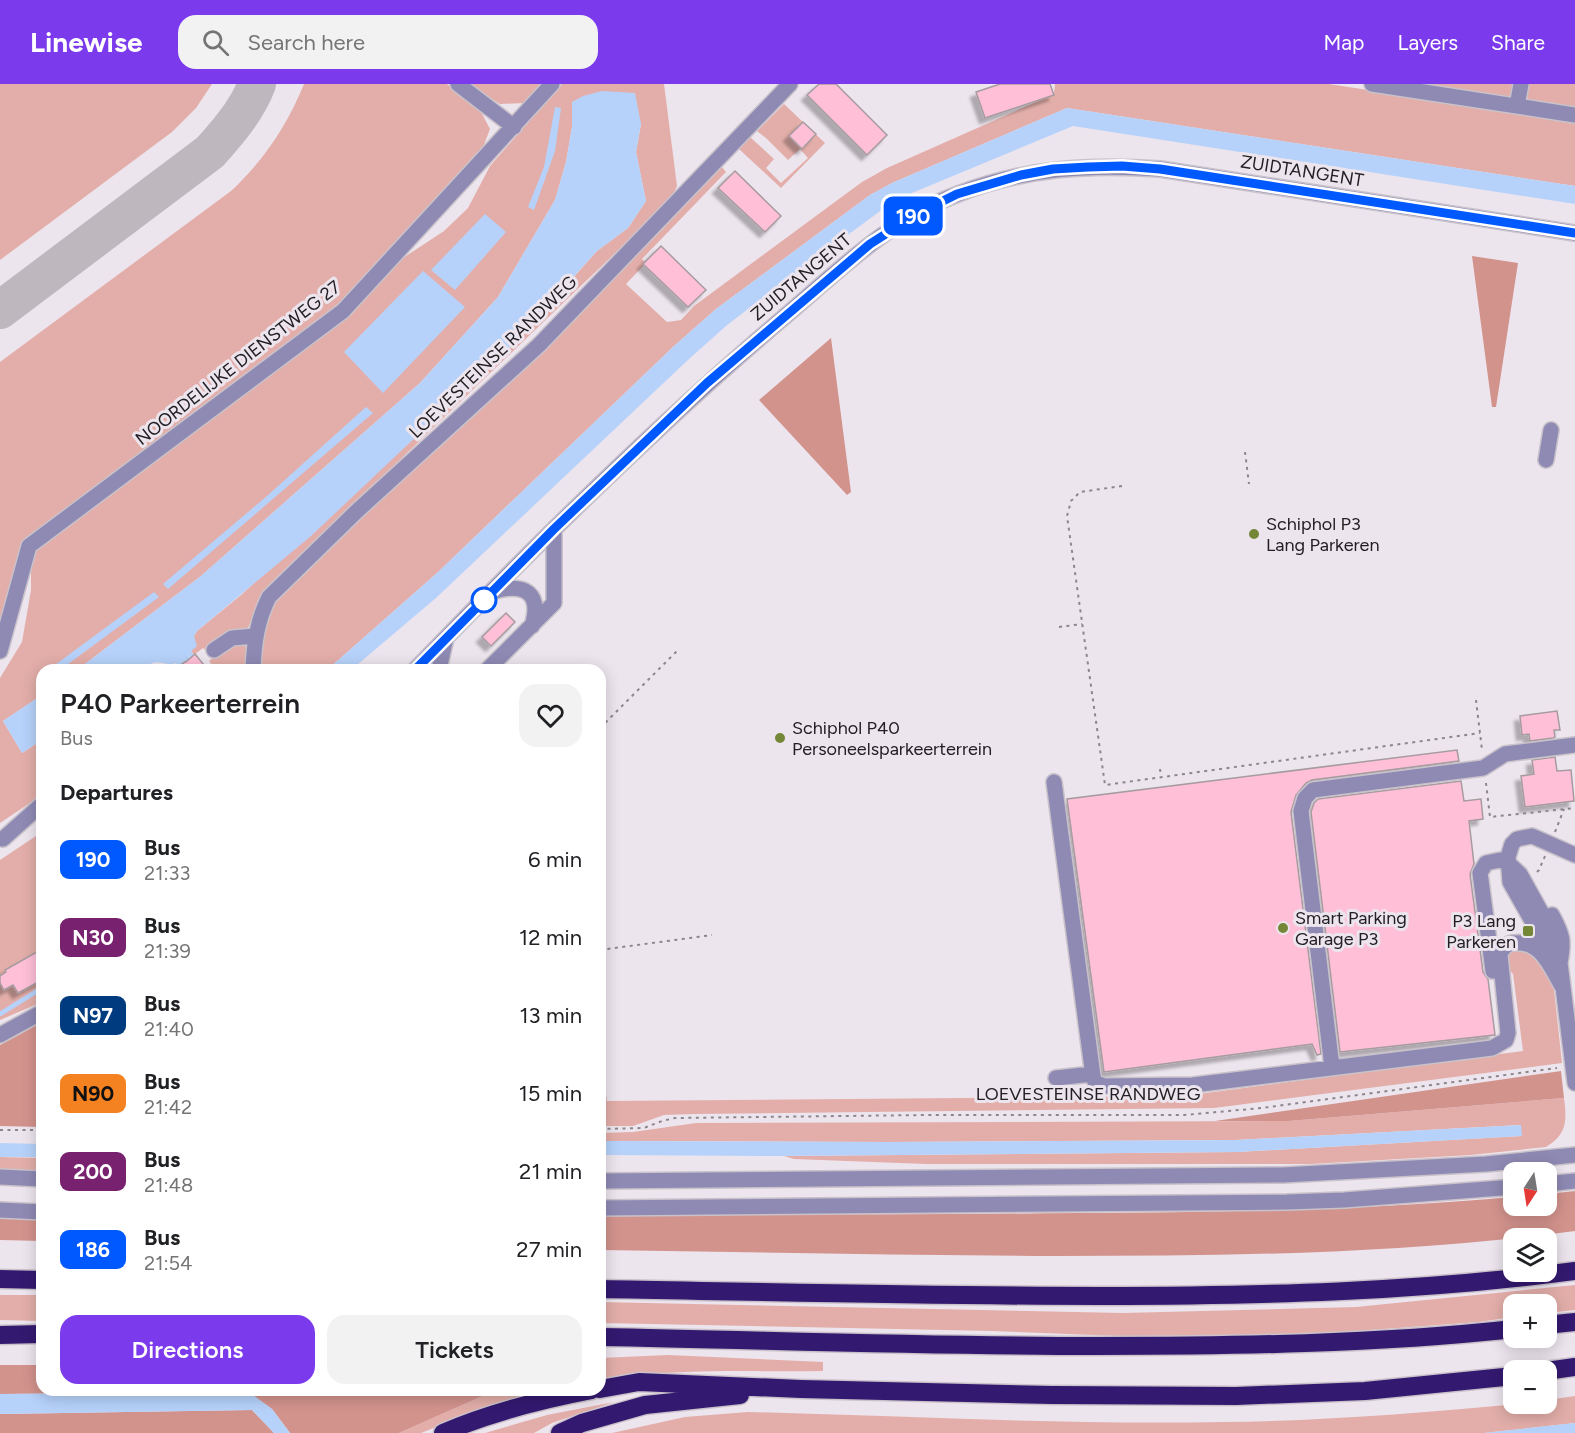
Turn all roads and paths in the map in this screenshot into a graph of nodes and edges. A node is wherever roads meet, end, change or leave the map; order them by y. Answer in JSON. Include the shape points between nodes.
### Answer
{"nodes":[{"id":1,"x":458,"y":84,"type":"edge"},
{"id":2,"x":552,"y":84,"type":"edge"},
{"id":3,"x":790,"y":84,"type":"edge"},
{"id":4,"x":1372,"y":84,"type":"edge"},
{"id":5,"x":1521,"y":84,"type":"edge"},
{"id":6,"x":1517,"y":106,"type":"junction"},
{"id":7,"x":1575,"y":115,"type":"edge"},
{"id":8,"x":514,"y":127,"type":"junction"},
{"id":9,"x":1575,"y":233,"type":"edge"},
{"id":10,"x":1551,"y":430,"type":"dead end"},
{"id":11,"x":1245,"y":452,"type":"dead end"},
{"id":12,"x":1546,"y":460,"type":"dead end"},
{"id":13,"x":1249,"y":484,"type":"dead end"},
{"id":14,"x":1122,"y":486,"type":"dead end"},
{"id":15,"x":554,"y":529,"type":"junction"},
{"id":16,"x":495,"y":591,"type":"junction"},
{"id":17,"x":1082,"y":624,"type":"junction"},
{"id":18,"x":532,"y":626,"type":"junction"},
{"id":19,"x":1059,"y":627,"type":"dead end"},
{"id":20,"x":255,"y":636,"type":"junction"},
{"id":21,"x":447,"y":638,"type":"junction"},
{"id":22,"x":214,"y":650,"type":"dead end"},
{"id":23,"x":0,"y":651,"type":"edge"},
{"id":24,"x":677,"y":651,"type":"dead end"},
{"id":25,"x":253,"y":664,"type":"edge"},
{"id":26,"x":421,"y":664,"type":"edge"},
{"id":27,"x":440,"y":664,"type":"edge"},
{"id":28,"x":493,"y":664,"type":"edge"},
{"id":29,"x":1476,"y":700,"type":"dead end"},
{"id":30,"x":606,"y":722,"type":"edge"},
{"id":31,"x":1480,"y":733,"type":"junction"},
{"id":32,"x":1575,"y":745,"type":"edge"},
{"id":33,"x":1484,"y":767,"type":"junction"},
{"id":34,"x":1160,"y":769,"type":"dead end"},
{"id":35,"x":1161,"y":777,"type":"junction"},
{"id":36,"x":1054,"y":782,"type":"dead end"},
{"id":37,"x":1575,"y":808,"type":"edge"},
{"id":38,"x":36,"y":809,"type":"edge"},
{"id":39,"x":36,"y":816,"type":"edge"},
{"id":40,"x":1532,"y":836,"type":"junction"},
{"id":41,"x":2,"y":840,"type":"edge"},
{"id":42,"x":1575,"y":855,"type":"edge"},
{"id":43,"x":1508,"y":863,"type":"junction"},
{"id":44,"x":712,"y":935,"type":"dead end"},
{"id":45,"x":1562,"y":941,"type":"edge"},
{"id":46,"x":606,"y":949,"type":"edge"},
{"id":47,"x":1500,"y":968,"type":"junction"},
{"id":48,"x":1494,"y":984,"type":"junction"},
{"id":49,"x":1563,"y":987,"type":"junction"},
{"id":50,"x":36,"y":1015,"type":"edge"},
{"id":51,"x":1571,"y":1028,"type":"edge"},
{"id":52,"x":0,"y":1035,"type":"edge"},
{"id":53,"x":1506,"y":1041,"type":"junction"},
{"id":54,"x":1573,"y":1066,"type":"junction"},
{"id":55,"x":1332,"y":1067,"type":"junction"},
{"id":56,"x":1092,"y":1074,"type":"junction"},
{"id":57,"x":1056,"y":1078,"type":"dead end"},
{"id":58,"x":1575,"y":1083,"type":"edge"},
{"id":59,"x":606,"y":1129,"type":"edge"},
{"id":60,"x":0,"y":1130,"type":"edge"},
{"id":61,"x":36,"y":1130,"type":"edge"},
{"id":62,"x":1575,"y":1155,"type":"edge"},
{"id":63,"x":0,"y":1177,"type":"edge"},
{"id":64,"x":36,"y":1179,"type":"edge"},
{"id":65,"x":606,"y":1181,"type":"edge"},
{"id":66,"x":1575,"y":1181,"type":"edge"},
{"id":67,"x":1557,"y":1183,"type":"edge"},
{"id":68,"x":1503,"y":1188,"type":"edge"},
{"id":69,"x":606,"y":1208,"type":"edge"},
{"id":70,"x":0,"y":1210,"type":"edge"},
{"id":71,"x":36,"y":1212,"type":"edge"},
{"id":72,"x":1575,"y":1271,"type":"edge"},
{"id":73,"x":0,"y":1279,"type":"edge"},
{"id":74,"x":36,"y":1280,"type":"edge"},
{"id":75,"x":606,"y":1289,"type":"edge"},
{"id":76,"x":1575,"y":1322,"type":"edge"},
{"id":77,"x":1557,"y":1324,"type":"edge"},
{"id":78,"x":1503,"y":1330,"type":"edge"},
{"id":79,"x":36,"y":1334,"type":"edge"},
{"id":80,"x":0,"y":1335,"type":"edge"},
{"id":81,"x":606,"y":1337,"type":"edge"},
{"id":82,"x":1575,"y":1367,"type":"edge"},
{"id":83,"x":1557,"y":1369,"type":"edge"},
{"id":84,"x":1503,"y":1377,"type":"edge"},
{"id":85,"x":606,"y":1388,"type":"edge"},
{"id":86,"x":801,"y":1389,"type":"junction"},
{"id":87,"x":561,"y":1396,"type":"edge"},
{"id":88,"x":443,"y":1433,"type":"edge"},
{"id":89,"x":560,"y":1433,"type":"edge"}],
"edges":[{"from":1,"to":8,"type":"street"},
{"from":2,"to":8,"type":"street","name":"NOORDELIJKE DIENSTWEG 27"},
{"from":3,"to":20,"type":"street","name":"LOEVESTEINSE RANDWEG","via":[[539,345],[357,511],[270,597]]},
{"from":4,"to":6,"type":"street"},
{"from":5,"to":6,"type":"street"},
{"from":6,"to":7,"type":"street"},
{"from":8,"to":23,"type":"street","name":"NOORDELIJKE DIENSTWEG 27","via":[[343,311],[29,546]]},
{"from":9,"to":15,"type":"street","name":"ZUIDTANGENT","via":[[1160,169],[1053,169],[988,184],[917,214],[870,244],[707,383]]},
{"from":10,"to":12,"type":"street"},
{"from":11,"to":13,"type":"path"},
{"from":14,"to":17,"type":"path","via":[[1080,492],[1071,501],[1067,516]]},
{"from":15,"to":16,"type":"street","name":"ZUIDTANGENT"},
{"from":15,"to":18,"type":"street","via":[[554,603]]},
{"from":16,"to":18,"type":"street","via":[[512,586],[527,592],[535,604]]},
{"from":16,"to":21,"type":"street","name":"ZUIDTANGENT"},
{"from":17,"to":19,"type":"path"},
{"from":17,"to":35,"type":"path","via":[[1105,784]]},
{"from":18,"to":28,"type":"street"},
{"from":20,"to":22,"type":"street","via":[[232,638]]},
{"from":20,"to":25,"type":"street","name":"LOEVESTEINSE RANDWEG"},
{"from":21,"to":26,"type":"street","name":"ZUIDTANGENT"},
{"from":21,"to":27,"type":"street"},
{"from":24,"to":30,"type":"path"},
{"from":29,"to":31,"type":"path"},
{"from":31,"to":33,"type":"path"},
{"from":31,"to":35,"type":"path"},
{"from":32,"to":33,"type":"street","via":[[1505,754]]},
{"from":33,"to":37,"type":"path","via":[[1490,817]]},
{"from":33,"to":55,"type":"street","via":[[1313,790],[1305,798],[1301,811]]},
{"from":34,"to":35,"type":"path"},
{"from":36,"to":56,"type":"street"},
{"from":38,"to":41,"type":"street"},
{"from":39,"to":41,"type":"street"},
{"from":40,"to":42,"type":"street"},
{"from":40,"to":43,"type":"street","via":[[1521,837],[1512,844]]},
{"from":40,"to":45,"type":"street","via":[[1520,844],[1517,853],[1562,933]]},
{"from":43,"to":45,"type":"street","via":[[1520,874],[1551,930]]},
{"from":43,"to":48,"type":"street","via":[[1486,863],[1480,873]]},
{"from":44,"to":46,"type":"path"},
{"from":45,"to":49,"type":"street"},
{"from":47,"to":48,"type":"street"},
{"from":47,"to":49,"type":"street","via":[[1504,946],[1533,945]]},
{"from":47,"to":53,"type":"street","via":[[1510,980],[1515,1023],[1515,1032]]},
{"from":48,"to":53,"type":"street","via":[[1501,1034]]},
{"from":49,"to":51,"type":"street"},
{"from":50,"to":52,"type":"street"},
{"from":51,"to":54,"type":"street"},
{"from":53,"to":55,"type":"street","via":[[1492,1048]]},
{"from":54,"to":58,"type":"street"},
{"from":54,"to":59,"type":"path","name":"LOEVESTEINSE RANDWEG","via":[[1184,1115],[675,1118],[644,1128]]},
{"from":55,"to":56,"type":"street","via":[[1193,1085],[1104,1086],[1095,1082]]},
{"from":56,"to":57,"type":"street"},
{"from":60,"to":61,"type":"path"},
{"from":62,"to":65,"type":"street","via":[[1284,1175]]},
{"from":63,"to":64,"type":"street"},
{"from":66,"to":67,"type":"street"},
{"from":68,"to":69,"type":"street","via":[[1287,1202]]},
{"from":70,"to":71,"type":"street"},
{"from":72,"to":75,"type":"highway","via":[[1332,1292],[1178,1296]]},
{"from":73,"to":74,"type":"highway"},
{"from":76,"to":77,"type":"highway"},
{"from":78,"to":81,"type":"highway","via":[[1394,1340],[1241,1346],[1000,1346]]},
{"from":79,"to":80,"type":"highway"},
{"from":82,"to":83,"type":"highway"},
{"from":84,"to":86,"type":"highway","via":[[1365,1390],[1236,1396]]},
{"from":85,"to":86,"type":"highway","via":[[639,1382]]},
{"from":86,"to":89,"type":"highway","via":[[645,1405]]},
{"from":87,"to":88,"type":"highway","via":[[492,1414]]}]}
